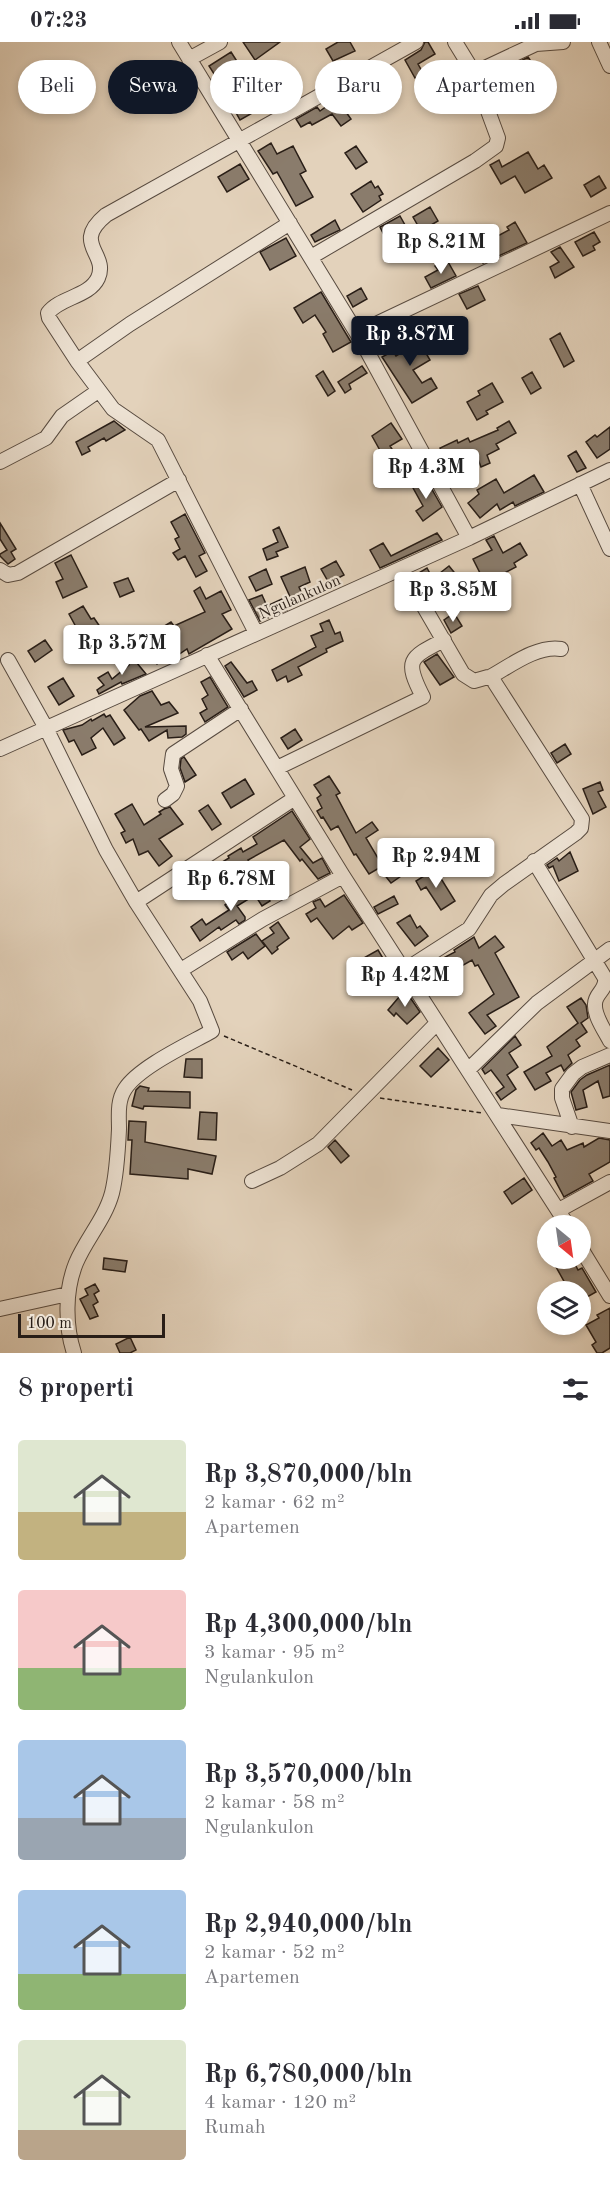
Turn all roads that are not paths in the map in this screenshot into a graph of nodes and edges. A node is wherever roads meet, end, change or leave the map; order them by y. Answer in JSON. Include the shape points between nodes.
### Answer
{"nodes":[{"id":1,"x":179,"y":42,"type":"edge"},
{"id":2,"x":220,"y":42,"type":"edge"},
{"id":3,"x":417,"y":42,"type":"edge"},
{"id":4,"x":455,"y":42,"type":"edge"},
{"id":5,"x":563,"y":42,"type":"edge"},
{"id":6,"x":599,"y":42,"type":"edge"},
{"id":7,"x":189,"y":59,"type":"junction"},
{"id":8,"x":466,"y":60,"type":"edge"},
{"id":9,"x":502,"y":60,"type":"edge"},
{"id":10,"x":610,"y":66,"type":"edge"},
{"id":11,"x":489,"y":114,"type":"edge"},
{"id":12,"x":240,"y":142,"type":"junction"},
{"id":13,"x":610,"y":213,"type":"edge"},
{"id":14,"x":290,"y":223,"type":"junction"},
{"id":15,"x":311,"y":257,"type":"junction"},
{"id":16,"x":357,"y":333,"type":"junction"},
{"id":17,"x":77,"y":361,"type":"junction"},
{"id":18,"x":98,"y":391,"type":"junction"},
{"id":19,"x":0,"y":462,"type":"edge"},
{"id":20,"x":610,"y":470,"type":"edge"},
{"id":21,"x":178,"y":480,"type":"junction"},
{"id":22,"x":580,"y":484,"type":"junction"},
{"id":23,"x":469,"y":538,"type":"junction"},
{"id":24,"x":610,"y":549,"type":"edge"},
{"id":25,"x":402,"y":568,"type":"junction"},
{"id":26,"x":0,"y":570,"type":"edge"},
{"id":27,"x":256,"y":633,"type":"junction"},
{"id":28,"x":444,"y":640,"type":"junction"},
{"id":29,"x":561,"y":649,"type":"dead end"},
{"id":30,"x":207,"y":655,"type":"junction"},
{"id":31,"x":8,"y":660,"type":"dead end"},
{"id":32,"x":490,"y":677,"type":"junction"},
{"id":33,"x":241,"y":709,"type":"junction"},
{"id":34,"x":46,"y":728,"type":"junction"},
{"id":35,"x":0,"y":749,"type":"edge"},
{"id":36,"x":277,"y":768,"type":"junction"},
{"id":37,"x":295,"y":798,"type":"junction"},
{"id":38,"x":165,"y":800,"type":"dead end"},
{"id":39,"x":534,"y":861,"type":"junction"},
{"id":40,"x":343,"y":876,"type":"junction"},
{"id":41,"x":136,"y":902,"type":"junction"},
{"id":42,"x":610,"y":949,"type":"edge"},
{"id":43,"x":594,"y":960,"type":"junction"},
{"id":44,"x":181,"y":970,"type":"junction"},
{"id":45,"x":405,"y":970,"type":"junction"},
{"id":46,"x":437,"y":1023,"type":"junction"},
{"id":47,"x":610,"y":1041,"type":"edge"},
{"id":48,"x":610,"y":1055,"type":"edge"},
{"id":49,"x":468,"y":1070,"type":"junction"},
{"id":50,"x":498,"y":1115,"type":"junction"},
{"id":51,"x":572,"y":1127,"type":"junction"},
{"id":52,"x":610,"y":1131,"type":"edge"},
{"id":53,"x":252,"y":1181,"type":"dead end"},
{"id":54,"x":610,"y":1182,"type":"edge"},
{"id":55,"x":559,"y":1210,"type":"junction"},
{"id":56,"x":562,"y":1215,"type":"edge"},
{"id":57,"x":591,"y":1264,"type":"edge"},
{"id":58,"x":68,"y":1294,"type":"junction"},
{"id":59,"x":610,"y":1296,"type":"edge"},
{"id":60,"x":0,"y":1309,"type":"edge"},
{"id":61,"x":74,"y":1353,"type":"edge"}],
"edges":[{"from":1,"to":7,"type":"street"},
{"from":2,"to":7,"type":"street"},
{"from":3,"to":12,"type":"street"},
{"from":4,"to":8,"type":"street"},
{"from":5,"to":9,"type":"street","via":[[536,44]]},
{"from":6,"to":10,"type":"street"},
{"from":7,"to":12,"type":"street"},
{"from":11,"to":15,"type":"street","via":[[498,138],[496,146]]},
{"from":12,"to":14,"type":"street"},
{"from":12,"to":17,"type":"street","via":[[106,215],[93,226],[90,235],[99,266],[96,282],[48,313]]},
{"from":13,"to":16,"type":"street"},
{"from":14,"to":15,"type":"street"},
{"from":14,"to":17,"type":"street"},
{"from":15,"to":16,"type":"street"},
{"from":16,"to":23,"type":"street"},
{"from":17,"to":18,"type":"street"},
{"from":18,"to":19,"type":"street","via":[[62,416],[46,438]]},
{"from":18,"to":21,"type":"street","via":[[114,409],[159,440]]},
{"from":20,"to":22,"type":"street","name":"Ngulankulon"},
{"from":21,"to":26,"type":"street","via":[[18,573],[9,575]]},
{"from":21,"to":27,"type":"street"},
{"from":22,"to":23,"type":"street","name":"Ngulankulon"},
{"from":22,"to":24,"type":"street"},
{"from":23,"to":25,"type":"street","name":"Ngulankulon"},
{"from":25,"to":27,"type":"street","name":"Ngulankulon"},
{"from":25,"to":28,"type":"street"},
{"from":27,"to":30,"type":"street","name":"Ngulankulon"},
{"from":28,"to":32,"type":"street","via":[[465,676],[474,681]]},
{"from":28,"to":36,"type":"street","via":[[418,653],[413,660],[411,666],[423,697]]},
{"from":29,"to":32,"type":"street","via":[[536,653]]},
{"from":30,"to":33,"type":"street"},
{"from":30,"to":34,"type":"street","name":"Ngulankulon"},
{"from":31,"to":34,"type":"street"},
{"from":32,"to":39,"type":"street","via":[[582,819],[576,833]]},
{"from":33,"to":36,"type":"street"},
{"from":33,"to":38,"type":"street","via":[[173,754],[171,769],[177,786]]},
{"from":34,"to":35,"type":"street","name":"Ngulankulon"},
{"from":34,"to":41,"type":"street"},
{"from":36,"to":37,"type":"street"},
{"from":37,"to":40,"type":"street"},
{"from":37,"to":41,"type":"street"},
{"from":39,"to":43,"type":"street"},
{"from":39,"to":45,"type":"street","via":[[491,895],[469,929]]},
{"from":40,"to":44,"type":"street"},
{"from":40,"to":45,"type":"street"},
{"from":41,"to":44,"type":"street"},
{"from":42,"to":43,"type":"street"},
{"from":43,"to":47,"type":"street","via":[[606,982],[595,1006]]},
{"from":43,"to":49,"type":"street","via":[[537,1003]]},
{"from":44,"to":58,"type":"street","via":[[212,1030],[138,1075],[124,1090],[119,1105],[112,1194],[76,1263]]},
{"from":45,"to":46,"type":"street"},
{"from":46,"to":49,"type":"street"},
{"from":46,"to":53,"type":"street","via":[[318,1144]]},
{"from":48,"to":51,"type":"street","via":[[582,1067],[562,1089]]},
{"from":49,"to":50,"type":"street"},
{"from":50,"to":51,"type":"street"},
{"from":50,"to":55,"type":"street"},
{"from":51,"to":52,"type":"street"},
{"from":54,"to":55,"type":"street"},
{"from":55,"to":56,"type":"street"},
{"from":57,"to":59,"type":"street"},
{"from":58,"to":60,"type":"street"},
{"from":58,"to":61,"type":"street","via":[[69,1339]]}]}
